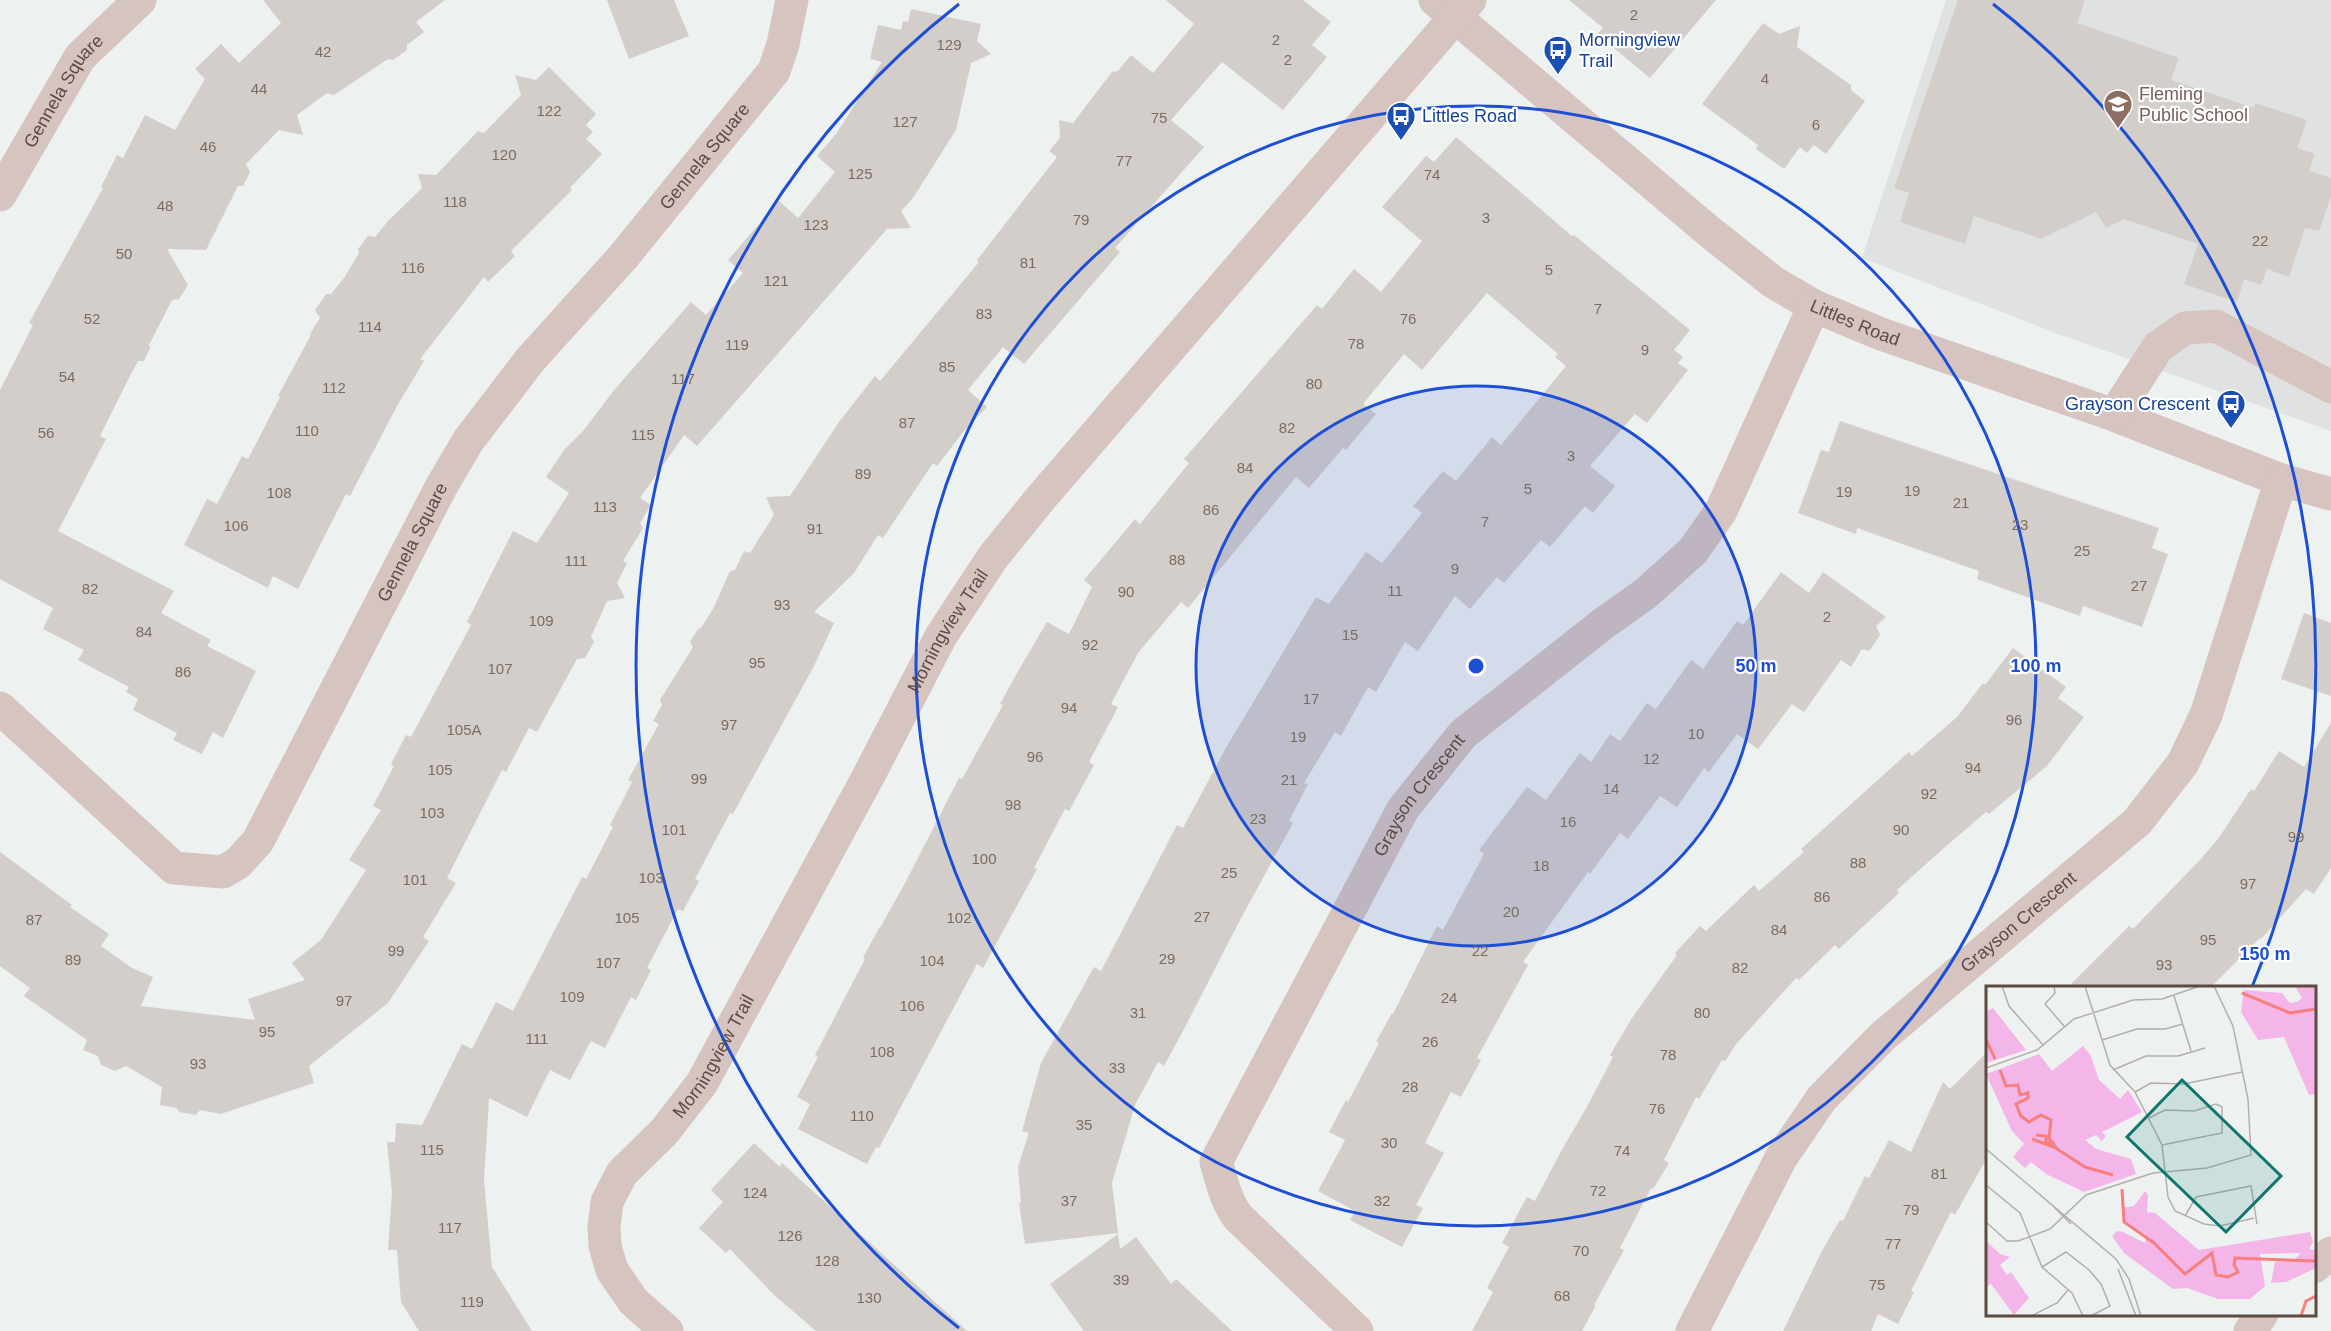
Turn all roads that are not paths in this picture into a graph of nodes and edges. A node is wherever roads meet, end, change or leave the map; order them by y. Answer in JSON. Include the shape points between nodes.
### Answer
{"nodes":[{"id":1,"x":140,"y":0,"type":"edge"},
{"id":2,"x":792,"y":0,"type":"edge"},
{"id":3,"x":1453,"y":6,"type":"edge"},
{"id":4,"x":0,"y":195,"type":"edge"},
{"id":5,"x":1814,"y":306,"type":"junction"},
{"id":6,"x":2331,"y":387,"type":"edge"},
{"id":7,"x":2114,"y":416,"type":"junction"},
{"id":8,"x":2281,"y":480,"type":"junction"},
{"id":9,"x":2331,"y":494,"type":"edge"},
{"id":10,"x":0,"y":708,"type":"edge"},
{"id":11,"x":2331,"y":1253,"type":"edge"},
{"id":12,"x":2316,"y":1265,"type":"edge"},
{"id":13,"x":2261,"y":1316,"type":"edge"},
{"id":14,"x":667,"y":1331,"type":"edge"},
{"id":15,"x":1357,"y":1331,"type":"edge"},
{"id":16,"x":1692,"y":1331,"type":"edge"},
{"id":17,"x":2250,"y":1331,"type":"edge"}],
"edges":[{"from":1,"to":4,"type":"street","name":"Gennela Square","via":[[80,57]]},
{"from":2,"to":10,"type":"street","name":"Gennela Square","via":[[774,71],[623,256],[530,360],[468,441],[258,841],[238,863],[223,872],[174,868]]},
{"from":3,"to":5,"type":"street","name":"Littles Road","via":[[1712,233],[1773,282]]},
{"from":3,"to":14,"type":"street","name":"Morningview Trail","via":[[1040,499],[993,557],[940,636],[869,776],[702,1083],[664,1131],[622,1173],[607,1202],[605,1246],[612,1270],[633,1301]]},
{"from":5,"to":7,"type":"street","name":"Littles Road","via":[[1881,334]]},
{"from":5,"to":15,"type":"street","name":"Grayson Crescent","via":[[1721,511],[1693,551],[1645,594],[1463,734],[1403,809],[1216,1162],[1224,1192],[1238,1217]]},
{"from":6,"to":7,"type":"street","via":[[2216,326],[2185,328],[2158,347]]},
{"from":7,"to":8,"type":"street","name":"Littles Road"},
{"from":8,"to":9,"type":"street","name":"Littles Road"},
{"from":8,"to":16,"type":"street","name":"Grayson Crescent","via":[[2206,715],[2183,764],[2136,822],[1882,1037],[1822,1098],[1781,1158]]},
{"from":11,"to":12,"type":"street"},
{"from":13,"to":17,"type":"street"}]}
